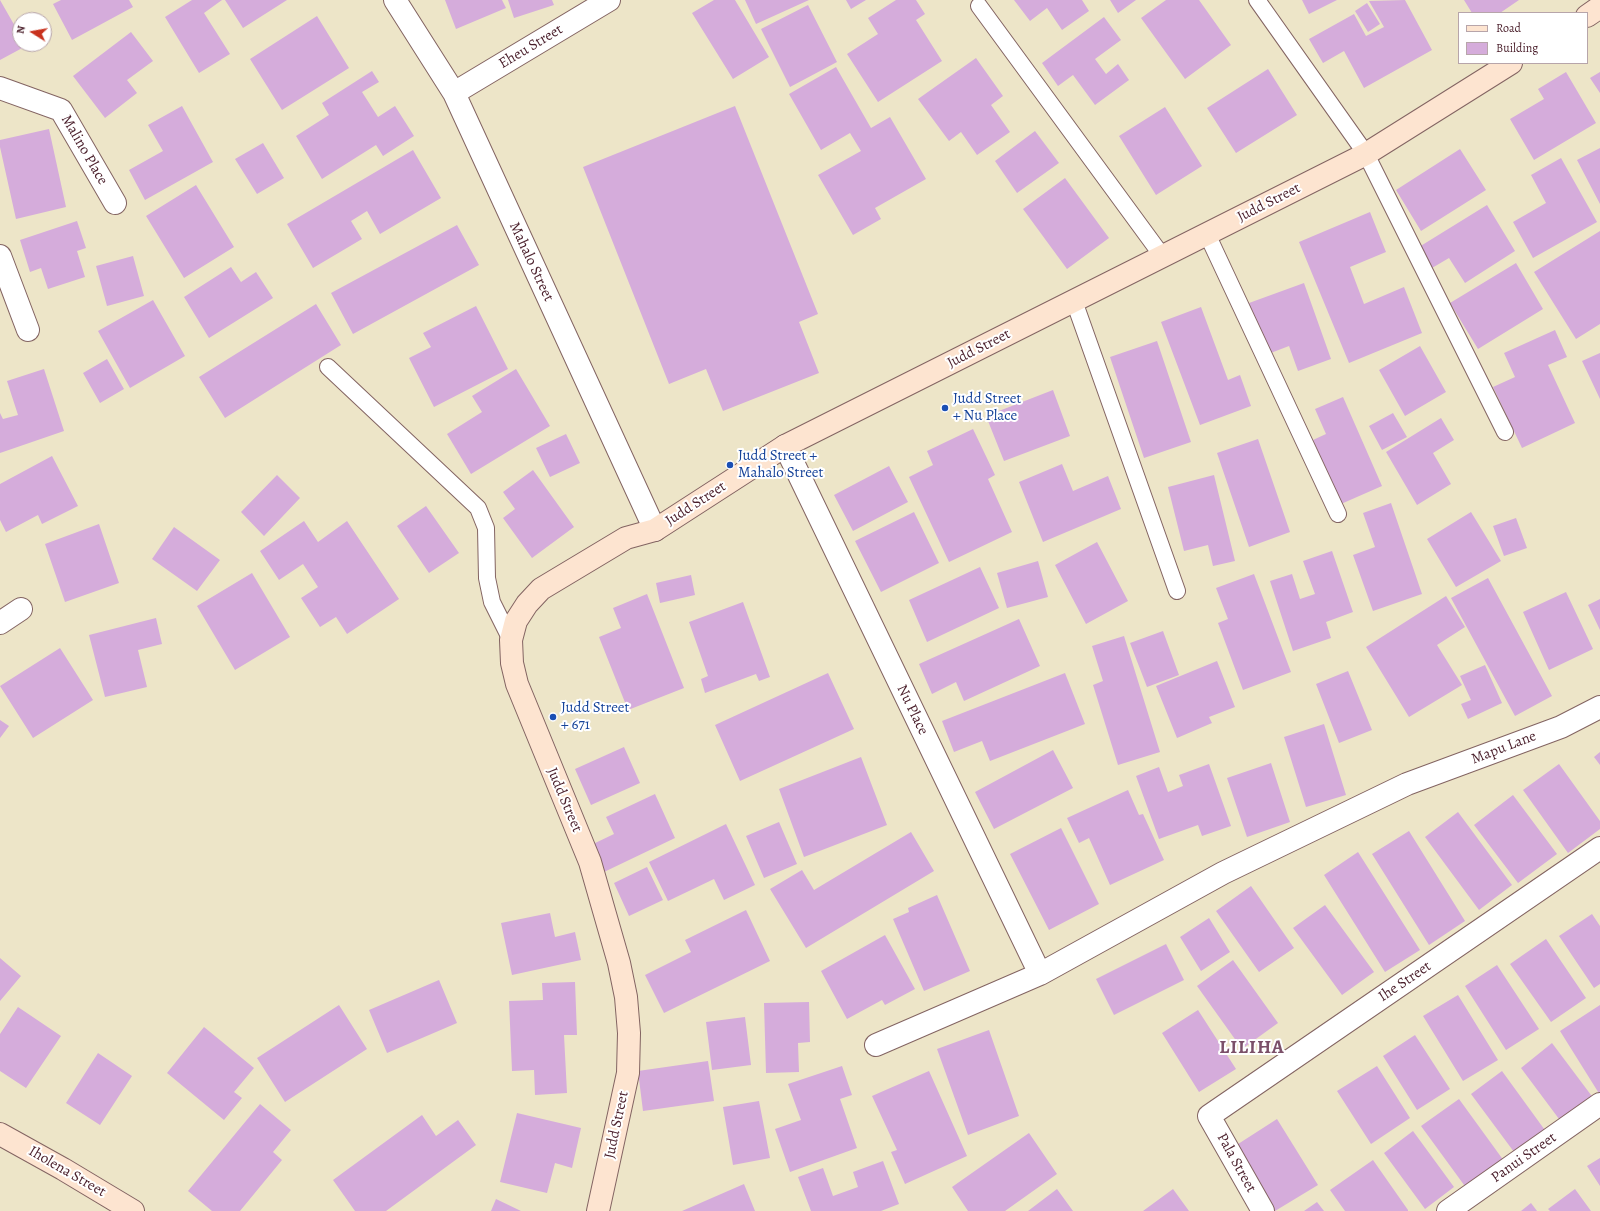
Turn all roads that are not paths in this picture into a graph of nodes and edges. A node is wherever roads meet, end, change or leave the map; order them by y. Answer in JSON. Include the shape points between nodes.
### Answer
{"nodes":[{"id":1,"x":396,"y":0,"type":"edge"},
{"id":2,"x":609,"y":0,"type":"edge"},
{"id":3,"x":1257,"y":0,"type":"edge"},
{"id":4,"x":979,"y":6,"type":"dead end"},
{"id":5,"x":1600,"y":8,"type":"edge"},
{"id":6,"x":1588,"y":15,"type":"edge"},
{"id":7,"x":1510,"y":64,"type":"edge"},
{"id":8,"x":0,"y":88,"type":"edge"},
{"id":9,"x":454,"y":93,"type":"junction"},
{"id":10,"x":1366,"y":154,"type":"junction"},
{"id":11,"x":115,"y":203,"type":"dead end"},
{"id":12,"x":1207,"y":234,"type":"junction"},
{"id":13,"x":0,"y":256,"type":"edge"},
{"id":14,"x":1163,"y":257,"type":"junction"},
{"id":15,"x":1074,"y":301,"type":"junction"},
{"id":16,"x":28,"y":330,"type":"dead end"},
{"id":17,"x":328,"y":368,"type":"dead end"},
{"id":18,"x":1505,"y":432,"type":"dead end"},
{"id":19,"x":785,"y":446,"type":"junction"},
{"id":20,"x":1338,"y":514,"type":"dead end"},
{"id":21,"x":655,"y":530,"type":"junction"},
{"id":22,"x":1177,"y":591,"type":"dead end"},
{"id":23,"x":20,"y":609,"type":"dead end"},
{"id":24,"x":0,"y":623,"type":"edge"},
{"id":25,"x":511,"y":640,"type":"junction"},
{"id":26,"x":1600,"y":707,"type":"edge"},
{"id":27,"x":1600,"y":848,"type":"edge"},
{"id":28,"x":1040,"y":974,"type":"junction"},
{"id":29,"x":876,"y":1045,"type":"dead end"},
{"id":30,"x":1600,"y":1104,"type":"edge"},
{"id":31,"x":1209,"y":1116,"type":"joint"},
{"id":32,"x":0,"y":1134,"type":"edge"},
{"id":33,"x":133,"y":1211,"type":"edge"},
{"id":34,"x":598,"y":1211,"type":"edge"},
{"id":35,"x":1263,"y":1211,"type":"edge"},
{"id":36,"x":1448,"y":1211,"type":"edge"}],
"edges":[{"from":1,"to":9,"type":"street","name":"Mahalo Street"},
{"from":2,"to":9,"type":"street","name":"Eheu Street"},
{"from":3,"to":10,"type":"lane"},
{"from":4,"to":14,"type":"lane"},
{"from":5,"to":6,"type":"street"},
{"from":7,"to":10,"type":"street","name":"Judd Street"},
{"from":8,"to":11,"type":"street","name":"Malino Place","via":[[61,110]]},
{"from":9,"to":21,"type":"street","name":"Mahalo Street"},
{"from":10,"to":12,"type":"street","name":"Judd Street"},
{"from":10,"to":18,"type":"lane"},
{"from":12,"to":14,"type":"street","name":"Judd Street"},
{"from":12,"to":20,"type":"lane"},
{"from":13,"to":16,"type":"street"},
{"from":14,"to":15,"type":"street","name":"Judd Street"},
{"from":15,"to":19,"type":"street","name":"Judd Street"},
{"from":15,"to":22,"type":"lane"},
{"from":17,"to":25,"type":"lane","via":[[478,508],[486,528],[487,578],[492,602]]},
{"from":19,"to":21,"type":"street","name":"Judd Street"},
{"from":19,"to":28,"type":"street","name":"Nu Place"},
{"from":21,"to":25,"type":"street","name":"Judd Street","via":[[626,538],[541,589],[516,620]]},
{"from":23,"to":24,"type":"street"},
{"from":25,"to":34,"type":"street","name":"Judd Street","via":[[516,684],[590,862],[626,997],[629,1032],[628,1073]]},
{"from":26,"to":28,"type":"street","name":"Mapu Lane","via":[[1561,727],[1407,784],[1223,873]]},
{"from":27,"to":31,"type":"street","name":"Ihe Street"},
{"from":28,"to":29,"type":"street","name":"Mapu Lane"},
{"from":30,"to":36,"type":"street","name":"Panui Street"},
{"from":31,"to":35,"type":"street","name":"Pala Street"},
{"from":32,"to":33,"type":"street","name":"Iholena Street"}]}
